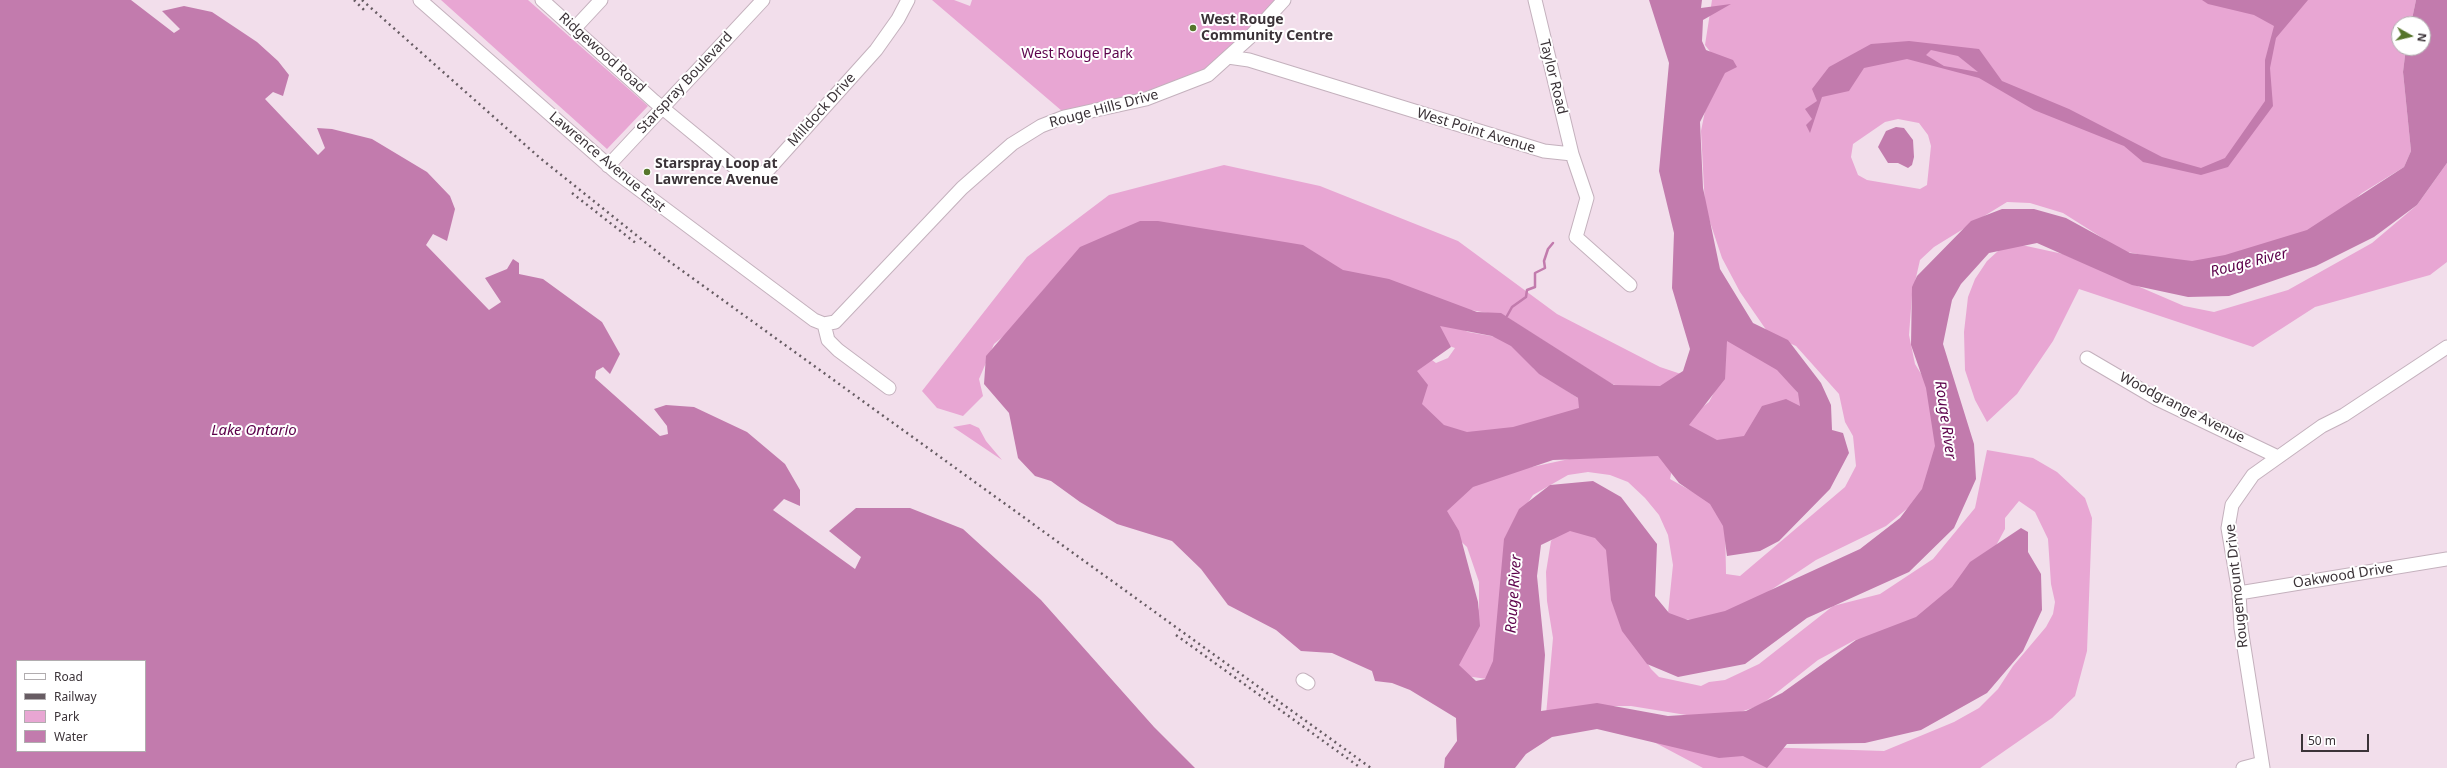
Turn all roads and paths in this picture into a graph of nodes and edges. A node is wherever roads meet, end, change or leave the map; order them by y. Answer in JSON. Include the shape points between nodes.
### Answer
{"nodes":[{"id":1,"x":420,"y":0,"type":"edge"},
{"id":2,"x":542,"y":0,"type":"edge"},
{"id":3,"x":601,"y":0,"type":"edge"},
{"id":4,"x":763,"y":0,"type":"edge"},
{"id":5,"x":908,"y":0,"type":"edge"},
{"id":6,"x":1284,"y":0,"type":"edge"},
{"id":7,"x":1535,"y":0,"type":"edge"},
{"id":8,"x":574,"y":28,"type":"junction"},
{"id":9,"x":1228,"y":57,"type":"junction"},
{"id":10,"x":662,"y":107,"type":"junction"},
{"id":11,"x":1572,"y":154,"type":"junction"},
{"id":12,"x":608,"y":166,"type":"junction"},
{"id":13,"x":1630,"y":286,"type":"dead end"},
{"id":14,"x":824,"y":324,"type":"junction"},
{"id":15,"x":2447,"y":347,"type":"edge"},
{"id":16,"x":2087,"y":358,"type":"dead end"},
{"id":17,"x":889,"y":388,"type":"dead end"},
{"id":18,"x":2278,"y":457,"type":"junction"},
{"id":19,"x":2447,"y":559,"type":"edge"},
{"id":20,"x":2239,"y":593,"type":"junction"},
{"id":21,"x":2263,"y":765,"type":"edge"},
{"id":22,"x":2243,"y":768,"type":"edge"}],
"edges":[{"from":1,"to":12,"type":"street","name":"Lawrence Avenue East"},
{"from":2,"to":8,"type":"street","name":"Ridgewood Road"},
{"from":3,"to":8,"type":"street"},
{"from":4,"to":10,"type":"street","name":"Starspray Boulevard"},
{"from":5,"to":10,"type":"street","name":"Milldock Drive","via":[[876,50],[769,169],[759,174],[748,175],[738,170]]},
{"from":6,"to":9,"type":"street","name":"Rouge Hills Drive"},
{"from":7,"to":11,"type":"street","name":"Taylor Road"},
{"from":8,"to":10,"type":"street","name":"Ridgewood Road"},
{"from":9,"to":11,"type":"street","name":"West Point Avenue","via":[[1249,60],[1544,151]]},
{"from":9,"to":14,"type":"street","name":"Rouge Hills Drive","via":[[1208,76],[1176,90],[1064,117],[1041,126],[1012,144],[962,188],[835,322]]},
{"from":10,"to":12,"type":"street","name":"Starspray Boulevard"},
{"from":11,"to":13,"type":"street","via":[[1588,198],[1576,237]]},
{"from":12,"to":14,"type":"street","name":"Lawrence Avenue East","via":[[695,233],[814,320]]},
{"from":14,"to":17,"type":"street","via":[[828,340],[838,350]]},
{"from":15,"to":18,"type":"street","name":"Rougemount Drive"},
{"from":16,"to":18,"type":"street","name":"Woodgrange Avenue","via":[[2157,398]]},
{"from":18,"to":20,"type":"street","name":"Rougemount Drive","via":[[2253,475],[2232,505],[2228,528]]},
{"from":19,"to":20,"type":"street","name":"Oakwood Drive"},
{"from":20,"to":21,"type":"street","name":"Rougemount Drive","via":[[2240,628]]},
{"from":21,"to":22,"type":"street"}]}
